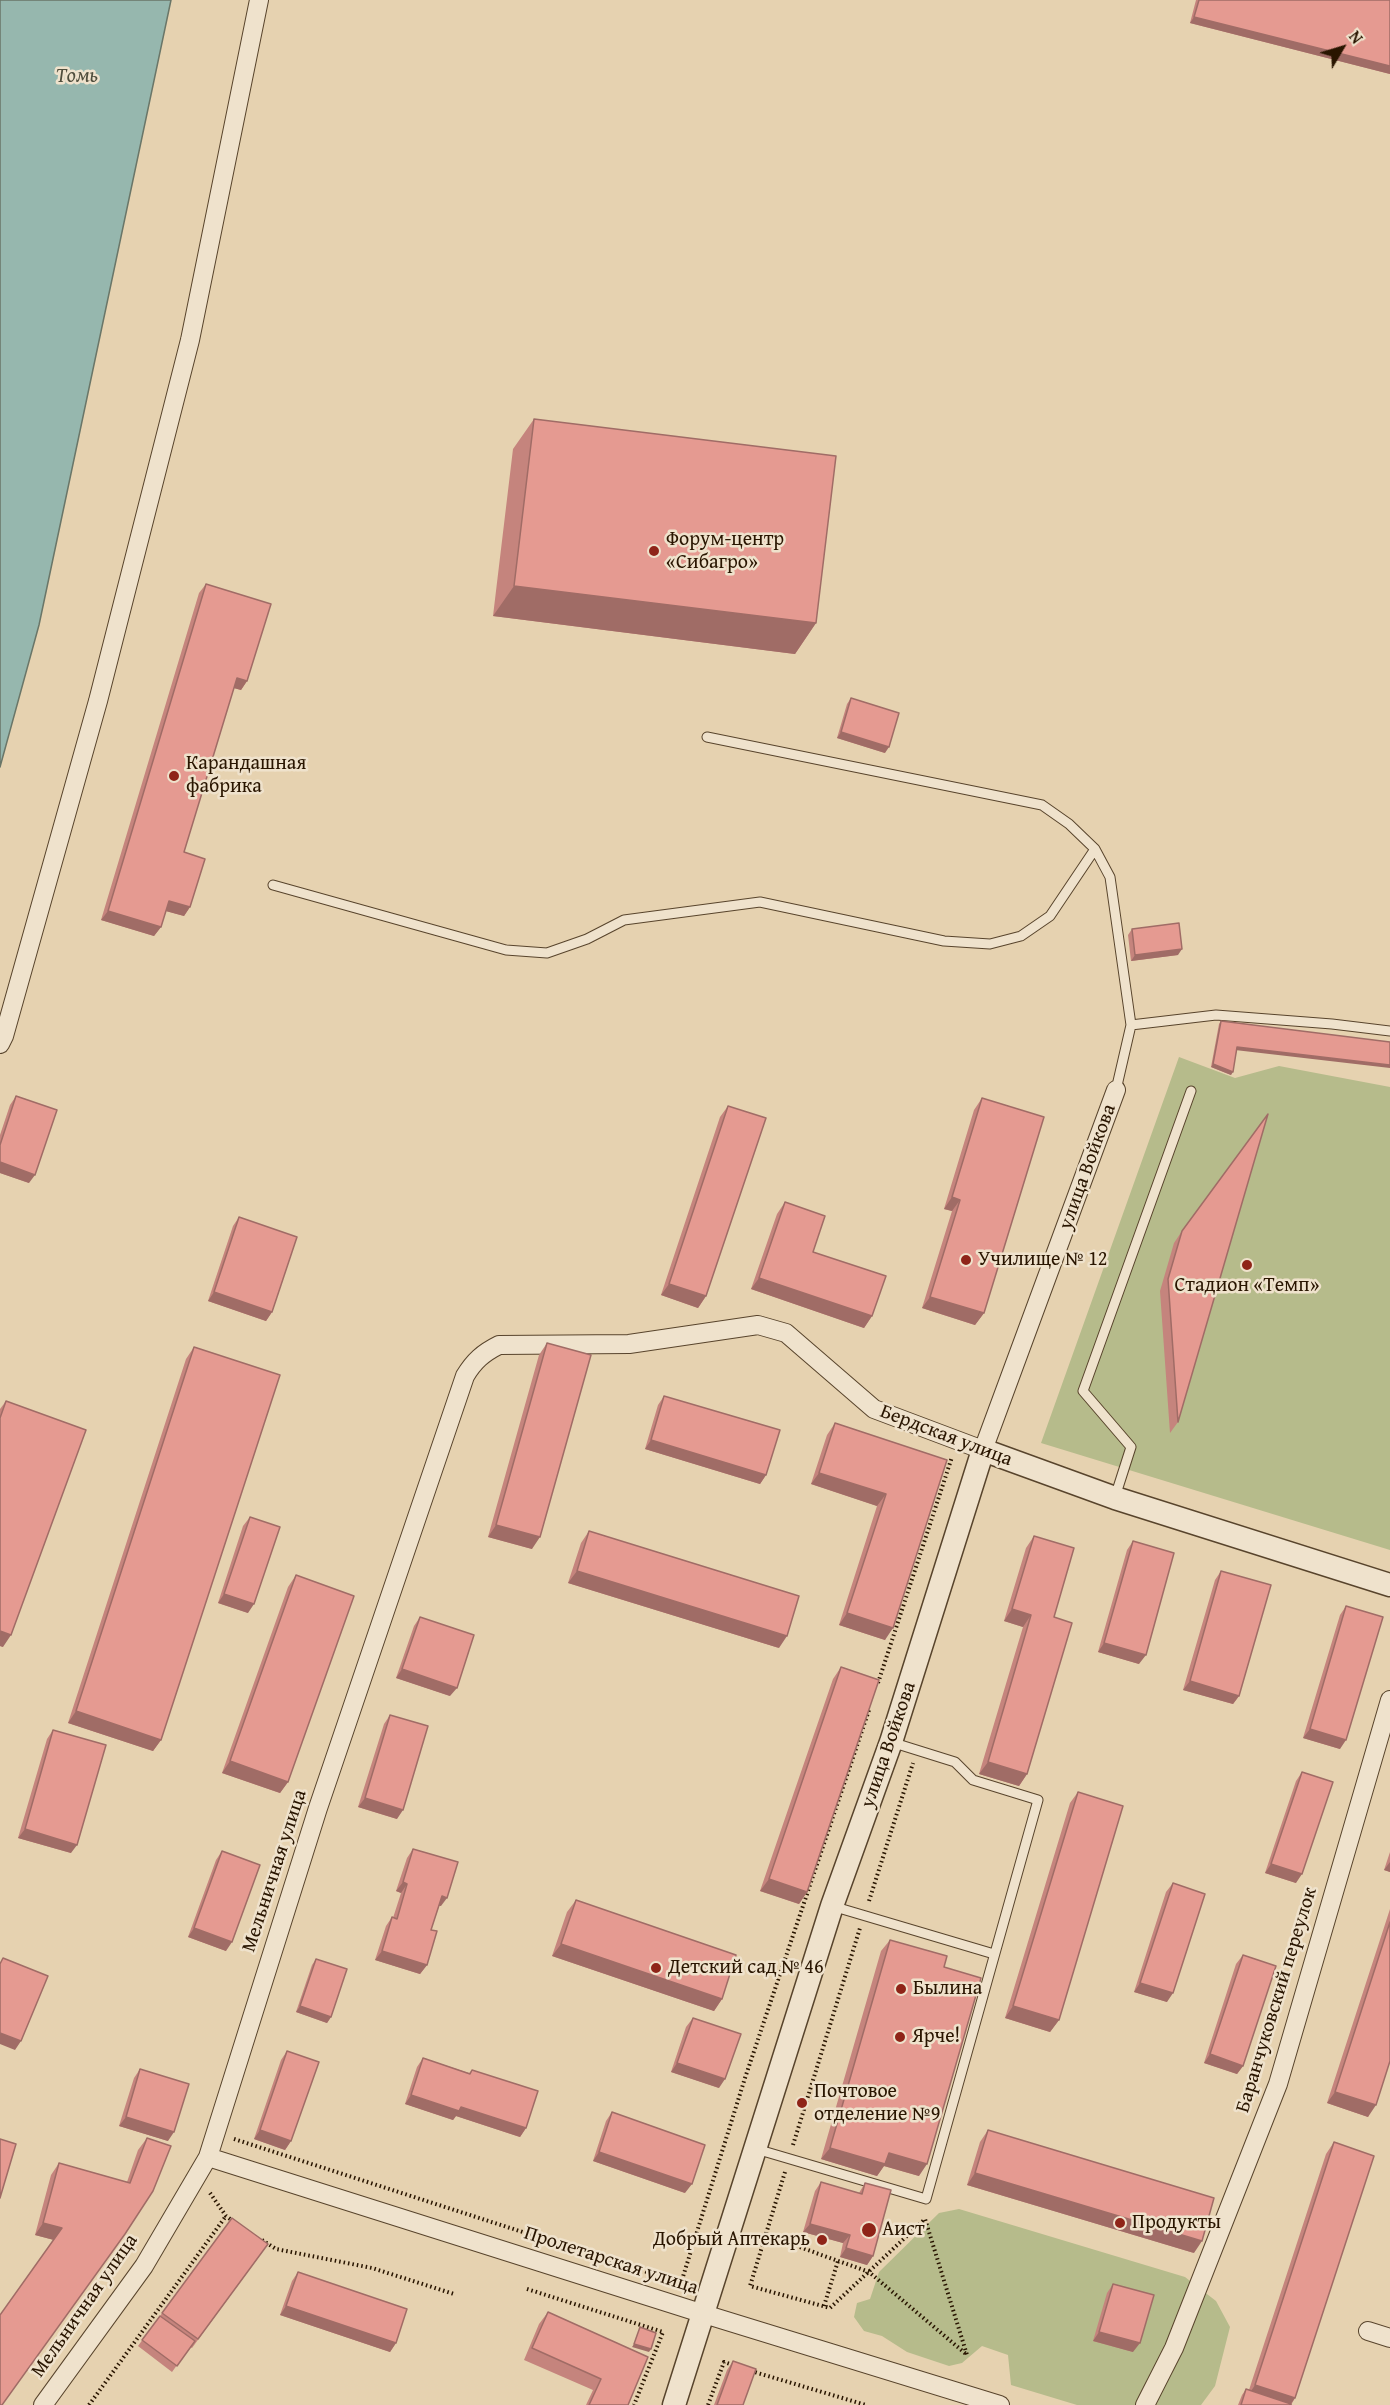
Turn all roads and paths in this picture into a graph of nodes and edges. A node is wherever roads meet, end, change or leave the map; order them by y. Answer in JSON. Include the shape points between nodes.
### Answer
{"nodes":[{"id":1,"x":259,"y":0,"type":"edge"},
{"id":2,"x":707,"y":737,"type":"dead end"},
{"id":3,"x":1095,"y":849,"type":"junction"},
{"id":4,"x":273,"y":885,"type":"dead end"},
{"id":5,"x":1131,"y":1025,"type":"junction"},
{"id":6,"x":1390,"y":1031,"type":"edge"},
{"id":7,"x":0,"y":1044,"type":"edge"},
{"id":8,"x":1116,"y":1090,"type":"joint"},
{"id":9,"x":1191,"y":1091,"type":"dead end"},
{"id":10,"x":514,"y":1344,"type":"joint"},
{"id":11,"x":958,"y":1439,"type":"junction"},
{"id":12,"x":982,"y":1450,"type":"junction"},
{"id":13,"x":1115,"y":1498,"type":"junction"},
{"id":14,"x":1390,"y":1585,"type":"edge"},
{"id":15,"x":877,"y":1684,"type":"edge"},
{"id":16,"x":1390,"y":1700,"type":"edge"},
{"id":17,"x":870,"y":1707,"type":"edge"},
{"id":18,"x":891,"y":1742,"type":"junction"},
{"id":19,"x":917,"y":1750,"type":"junction"},
{"id":20,"x":832,"y":1906,"type":"junction"},
{"id":21,"x":864,"y":1916,"type":"junction"},
{"id":22,"x":994,"y":1954,"type":"junction"},
{"id":23,"x":216,"y":2133,"type":"junction"},
{"id":24,"x":755,"y":2148,"type":"junction"},
{"id":25,"x":208,"y":2157,"type":"junction"},
{"id":26,"x":789,"y":2158,"type":"junction"},
{"id":27,"x":197,"y":2175,"type":"junction"},
{"id":28,"x":226,"y":2216,"type":"junction"},
{"id":29,"x":236,"y":2223,"type":"edge"},
{"id":30,"x":766,"y":2235,"type":"junction"},
{"id":31,"x":256,"y":2236,"type":"edge"},
{"id":32,"x":838,"y":2261,"type":"junction"},
{"id":33,"x":869,"y":2272,"type":"junction"},
{"id":34,"x":527,"y":2289,"type":"dead end"},
{"id":35,"x":454,"y":2294,"type":"dead end"},
{"id":36,"x":824,"y":2306,"type":"junction"},
{"id":37,"x":704,"y":2314,"type":"junction"},
{"id":38,"x":1368,"y":2331,"type":"dead end"},
{"id":39,"x":1390,"y":2338,"type":"edge"},
{"id":40,"x":44,"y":2405,"type":"edge"},
{"id":41,"x":89,"y":2405,"type":"edge"},
{"id":42,"x":634,"y":2405,"type":"edge"},
{"id":43,"x":674,"y":2405,"type":"edge"},
{"id":44,"x":708,"y":2405,"type":"edge"},
{"id":45,"x":866,"y":2405,"type":"edge"},
{"id":46,"x":1000,"y":2405,"type":"edge"},
{"id":47,"x":1145,"y":2405,"type":"edge"}],
"edges":[{"from":1,"to":7,"type":"street","via":[[190,340],[98,701]]},
{"from":2,"to":3,"type":"lane","via":[[1042,805]]},
{"from":3,"to":4,"type":"lane","via":[[1050,916],[1021,936],[990,944],[944,940],[760,902],[624,920],[547,953],[506,950]]},
{"from":3,"to":5,"type":"lane","via":[[1110,877]]},
{"from":5,"to":6,"type":"lane","via":[[1216,1015]]},
{"from":5,"to":8,"type":"lane"},
{"from":8,"to":12,"type":"street","name":"улица Войкова"},
{"from":9,"to":13,"type":"lane","via":[[1083,1391],[1131,1447]]},
{"from":10,"to":11,"type":"street","name":"Бердская улица","via":[[629,1344],[758,1325],[786,1333],[874,1410]]},
{"from":10,"to":23,"type":"street","name":"Мельничная улица","via":[[499,1345],[486,1352],[474,1361],[465,1376],[318,1808]]},
{"from":11,"to":12,"type":"street","name":"Бердская улица"},
{"from":11,"to":15,"type":"path"},
{"from":12,"to":13,"type":"street","name":"Бердская улица"},
{"from":12,"to":18,"type":"street","name":"улица Войкова"},
{"from":13,"to":14,"type":"street","name":"Бердская улица"},
{"from":16,"to":47,"type":"street","name":"Баранчуковский переулок","via":[[1278,2084],[1174,2348]]},
{"from":17,"to":23,"type":"path","via":[[681,2283]]},
{"from":18,"to":19,"type":"lane"},
{"from":18,"to":20,"type":"street","name":"улица Войкова"},
{"from":19,"to":21,"type":"path"},
{"from":19,"to":22,"type":"lane","via":[[956,1762],[973,1780],[1038,1800]]},
{"from":20,"to":21,"type":"lane"},
{"from":20,"to":24,"type":"street","name":"улица Войкова"},
{"from":21,"to":22,"type":"lane"},
{"from":21,"to":26,"type":"path"},
{"from":22,"to":26,"type":"lane","via":[[926,2199]]},
{"from":23,"to":25,"type":"street","name":"Мельничная улица"},
{"from":24,"to":26,"type":"lane"},
{"from":24,"to":37,"type":"street","name":"улица Войкова"},
{"from":25,"to":27,"type":"street","name":"Мельничная улица"},
{"from":25,"to":37,"type":"street","name":"Пролетарская улица"},
{"from":26,"to":30,"type":"path"},
{"from":27,"to":28,"type":"path"},
{"from":27,"to":40,"type":"street","name":"Мельничная улица","via":[[144,2266]]},
{"from":28,"to":29,"type":"path"},
{"from":28,"to":41,"type":"path"},
{"from":30,"to":32,"type":"path"},
{"from":30,"to":36,"type":"path","via":[[750,2286]]},
{"from":31,"to":35,"type":"path","via":[[276,2249],[372,2268]]},
{"from":32,"to":33,"type":"path"},
{"from":32,"to":36,"type":"path"},
{"from":33,"to":33,"type":"path","via":[[931,2324],[967,2355],[925,2219]]},
{"from":33,"to":36,"type":"path","via":[[830,2308]]},
{"from":34,"to":42,"type":"path","via":[[663,2332]]},
{"from":37,"to":43,"type":"street","name":"улица Войкова"},
{"from":37,"to":46,"type":"street","name":"Пролетарская улица"},
{"from":38,"to":39,"type":"street"},
{"from":44,"to":45,"type":"path","via":[[724,2362]]}]}
